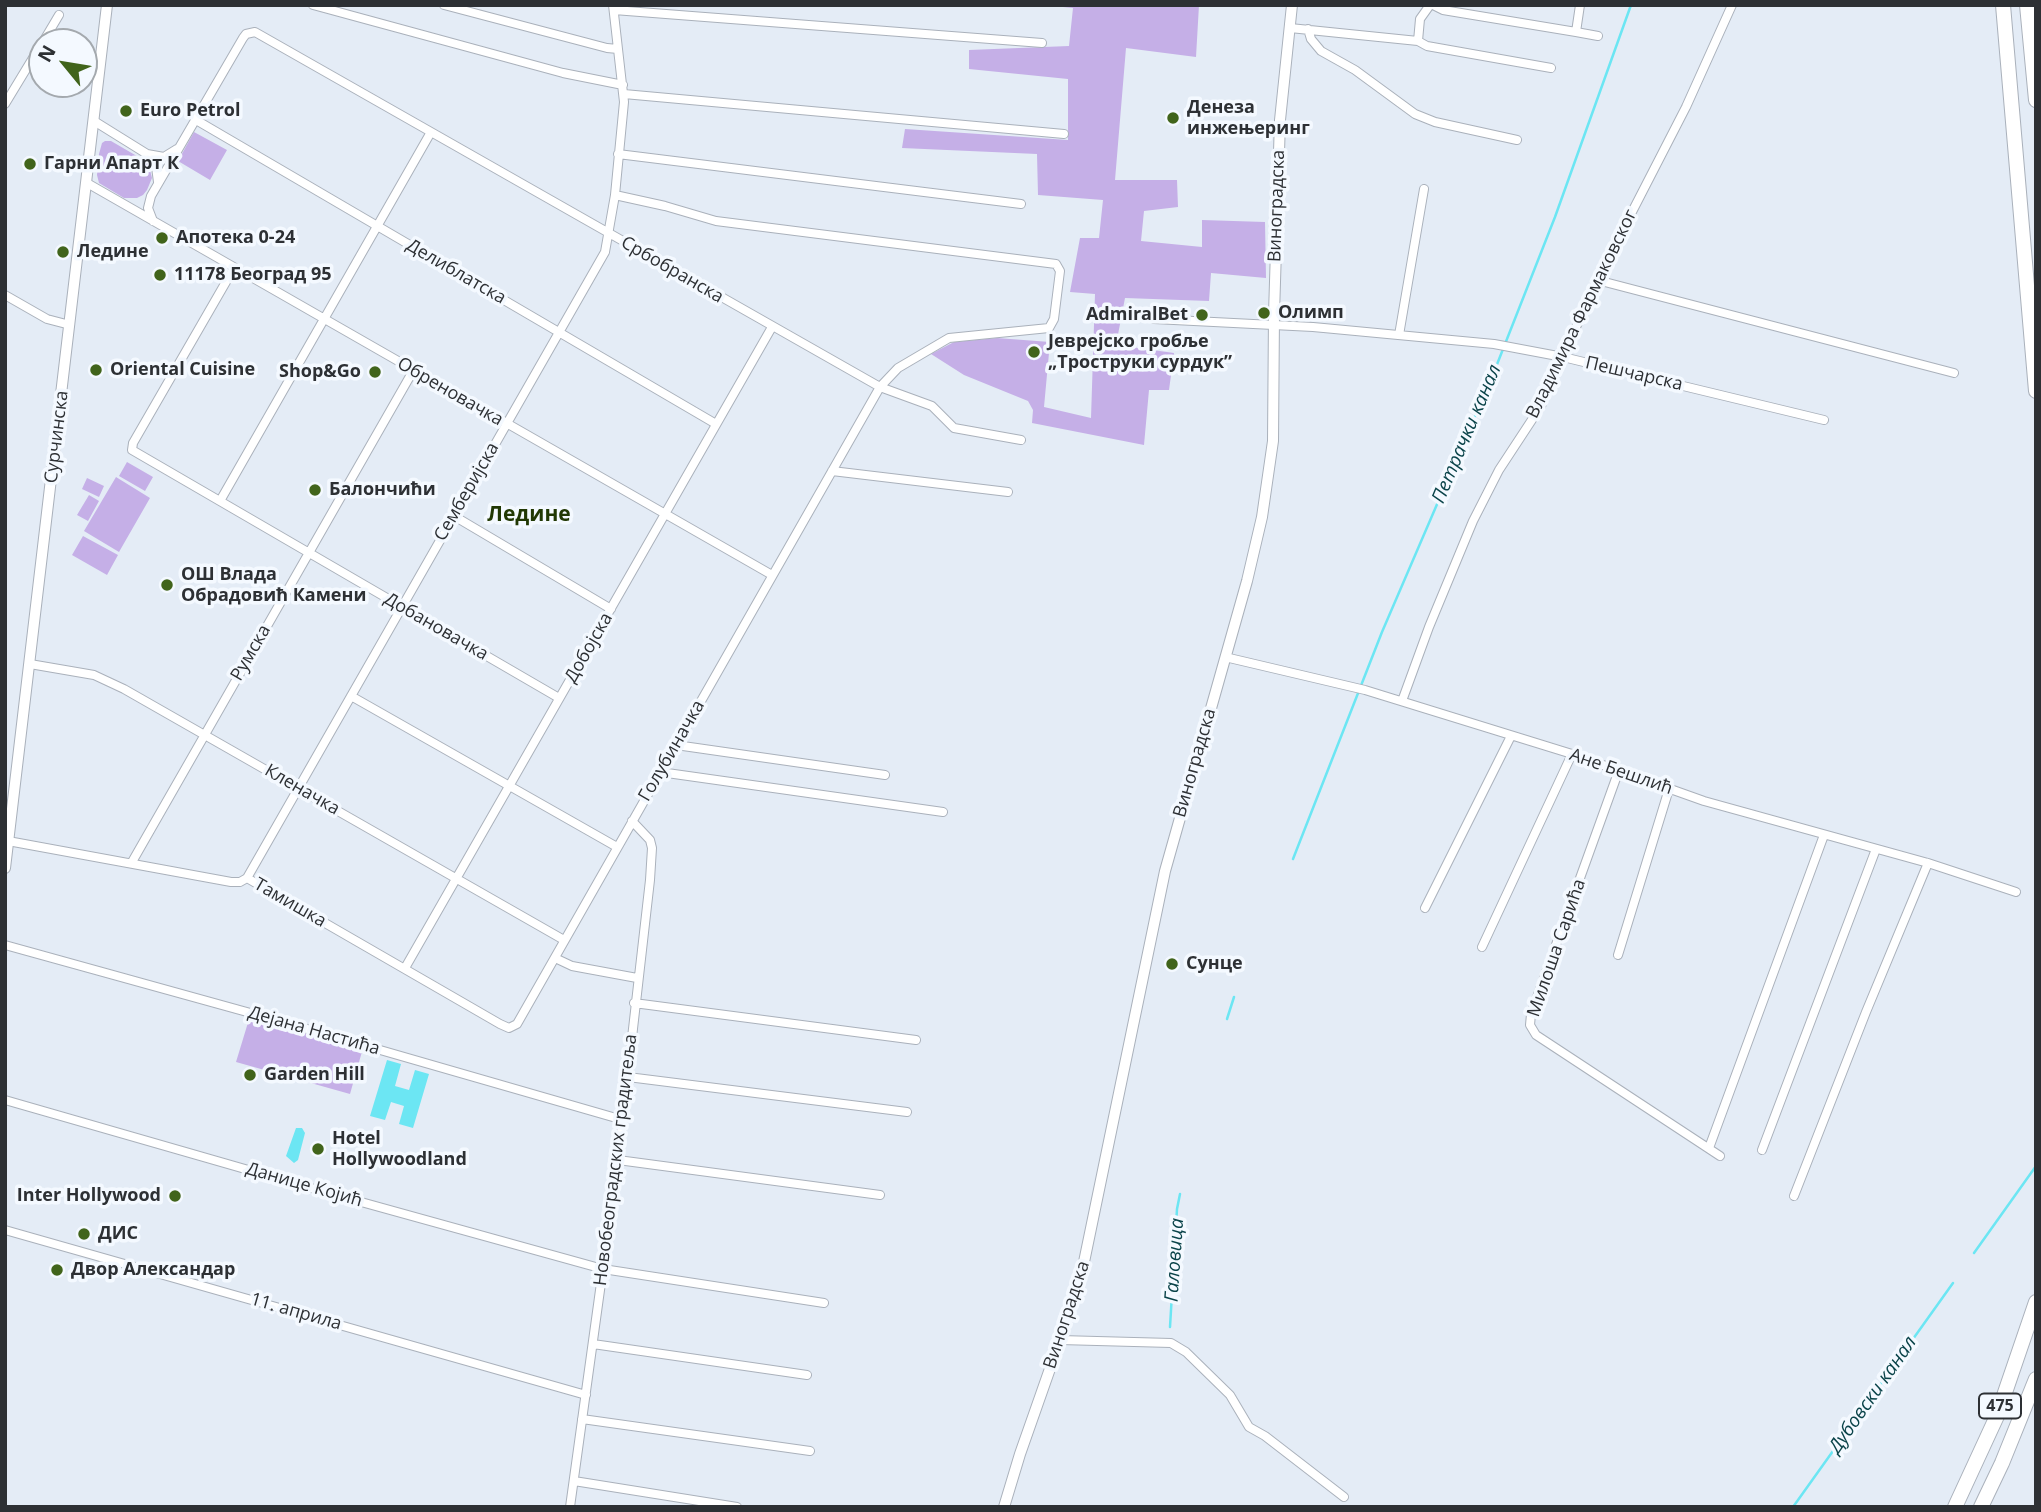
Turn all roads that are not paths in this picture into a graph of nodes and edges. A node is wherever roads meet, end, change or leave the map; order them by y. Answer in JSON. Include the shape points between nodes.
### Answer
{"nodes":[{"id":1,"x":107,"y":5,"type":"edge"},
{"id":2,"x":313,"y":5,"type":"edge"},
{"id":3,"x":444,"y":5,"type":"edge"},
{"id":4,"x":1292,"y":5,"type":"edge"},
{"id":5,"x":1431,"y":5,"type":"edge"},
{"id":6,"x":1580,"y":5,"type":"edge"},
{"id":7,"x":1732,"y":5,"type":"edge"},
{"id":8,"x":2003,"y":5,"type":"edge"},
{"id":9,"x":2026,"y":5,"type":"edge"},
{"id":10,"x":614,"y":7,"type":"edge"},
{"id":11,"x":59,"y":15,"type":"dead end"},
{"id":12,"x":51,"y":28,"type":"edge"},
{"id":13,"x":1290,"y":28,"type":"junction"},
{"id":14,"x":1308,"y":29,"type":"junction"},
{"id":15,"x":1576,"y":32,"type":"junction"},
{"id":16,"x":1598,"y":36,"type":"dead end"},
{"id":17,"x":1418,"y":41,"type":"junction"},
{"id":18,"x":1042,"y":43,"type":"dead end"},
{"id":19,"x":618,"y":49,"type":"junction"},
{"id":20,"x":28,"y":66,"type":"edge"},
{"id":21,"x":1551,"y":68,"type":"dead end"},
{"id":22,"x":623,"y":90,"type":"junction"},
{"id":23,"x":2036,"y":100,"type":"edge"},
{"id":24,"x":5,"y":104,"type":"edge"},
{"id":25,"x":196,"y":120,"type":"junction"},
{"id":26,"x":94,"y":121,"type":"junction"},
{"id":27,"x":431,"y":132,"type":"junction"},
{"id":28,"x":1064,"y":134,"type":"dead end"},
{"id":29,"x":1517,"y":141,"type":"dead end"},
{"id":30,"x":179,"y":148,"type":"junction"},
{"id":31,"x":147,"y":154,"type":"junction"},
{"id":32,"x":618,"y":154,"type":"junction"},
{"id":33,"x":87,"y":183,"type":"junction"},
{"id":34,"x":158,"y":185,"type":"junction"},
{"id":35,"x":1424,"y":189,"type":"dead end"},
{"id":36,"x":615,"y":195,"type":"junction"},
{"id":37,"x":151,"y":196,"type":"junction"},
{"id":38,"x":1021,"y":204,"type":"dead end"},
{"id":39,"x":129,"y":207,"type":"junction"},
{"id":40,"x":153,"y":221,"type":"junction"},
{"id":41,"x":377,"y":226,"type":"junction"},
{"id":42,"x":610,"y":234,"type":"junction"},
{"id":43,"x":234,"y":268,"type":"junction"},
{"id":44,"x":1597,"y":280,"type":"junction"},
{"id":45,"x":5,"y":295,"type":"edge"},
{"id":46,"x":324,"y":319,"type":"junction"},
{"id":47,"x":1154,"y":319,"type":"dead end"},
{"id":48,"x":70,"y":325,"type":"junction"},
{"id":49,"x":1274,"y":326,"type":"junction"},
{"id":50,"x":772,"y":327,"type":"junction"},
{"id":51,"x":559,"y":332,"type":"junction"},
{"id":52,"x":1399,"y":335,"type":"junction"},
{"id":53,"x":1563,"y":357,"type":"junction"},
{"id":54,"x":413,"y":371,"type":"junction"},
{"id":55,"x":1954,"y":373,"type":"dead end"},
{"id":56,"x":880,"y":387,"type":"junction"},
{"id":57,"x":2036,"y":391,"type":"edge"},
{"id":58,"x":1824,"y":420,"type":"dead end"},
{"id":59,"x":506,"y":424,"type":"junction"},
{"id":60,"x":716,"y":424,"type":"junction"},
{"id":61,"x":1021,"y":440,"type":"dead end"},
{"id":62,"x":832,"y":471,"type":"junction"},
{"id":63,"x":1008,"y":492,"type":"dead end"},
{"id":64,"x":219,"y":501,"type":"junction"},
{"id":65,"x":665,"y":515,"type":"junction"},
{"id":66,"x":454,"y":516,"type":"junction"},
{"id":67,"x":309,"y":552,"type":"junction"},
{"id":68,"x":772,"y":575,"type":"junction"},
{"id":69,"x":401,"y":607,"type":"junction"},
{"id":70,"x":611,"y":609,"type":"junction"},
{"id":71,"x":1225,"y":657,"type":"junction"},
{"id":72,"x":30,"y":664,"type":"junction"},
{"id":73,"x":351,"y":696,"type":"junction"},
{"id":74,"x":559,"y":698,"type":"junction"},
{"id":75,"x":1402,"y":701,"type":"junction"},
{"id":76,"x":205,"y":734,"type":"junction"},
{"id":77,"x":1511,"y":736,"type":"junction"},
{"id":78,"x":676,"y":745,"type":"junction"},
{"id":79,"x":1572,"y":754,"type":"junction"},
{"id":80,"x":12,"y":766,"type":"edge"},
{"id":81,"x":1619,"y":770,"type":"junction"},
{"id":82,"x":660,"y":772,"type":"junction"},
{"id":83,"x":885,"y":775,"type":"dead end"},
{"id":84,"x":509,"y":786,"type":"junction"},
{"id":85,"x":298,"y":788,"type":"junction"},
{"id":86,"x":1669,"y":789,"type":"junction"},
{"id":87,"x":943,"y":812,"type":"dead end"},
{"id":88,"x":632,"y":821,"type":"junction"},
{"id":89,"x":1824,"y":835,"type":"junction"},
{"id":90,"x":9,"y":841,"type":"junction"},
{"id":91,"x":617,"y":847,"type":"junction"},
{"id":92,"x":1876,"y":849,"type":"junction"},
{"id":93,"x":6,"y":853,"type":"edge"},
{"id":94,"x":132,"y":862,"type":"junction"},
{"id":95,"x":1928,"y":863,"type":"junction"},
{"id":96,"x":5,"y":868,"type":"edge"},
{"id":97,"x":247,"y":877,"type":"junction"},
{"id":98,"x":455,"y":878,"type":"junction"},
{"id":99,"x":2016,"y":892,"type":"dead end"},
{"id":100,"x":1425,"y":908,"type":"dead end"},
{"id":101,"x":564,"y":940,"type":"junction"},
{"id":102,"x":5,"y":944,"type":"edge"},
{"id":103,"x":1482,"y":947,"type":"dead end"},
{"id":104,"x":1618,"y":955,"type":"dead end"},
{"id":105,"x":555,"y":958,"type":"junction"},
{"id":106,"x":405,"y":968,"type":"junction"},
{"id":107,"x":637,"y":978,"type":"junction"},
{"id":108,"x":634,"y":1003,"type":"junction"},
{"id":109,"x":509,"y":1028,"type":"joint"},
{"id":110,"x":916,"y":1040,"type":"dead end"},
{"id":111,"x":628,"y":1077,"type":"junction"},
{"id":112,"x":5,"y":1100,"type":"edge"},
{"id":113,"x":907,"y":1112,"type":"dead end"},
{"id":114,"x":623,"y":1120,"type":"junction"},
{"id":115,"x":1709,"y":1148,"type":"junction"},
{"id":116,"x":1762,"y":1150,"type":"dead end"},
{"id":117,"x":1720,"y":1156,"type":"dead end"},
{"id":118,"x":618,"y":1160,"type":"junction"},
{"id":119,"x":880,"y":1195,"type":"dead end"},
{"id":120,"x":1794,"y":1196,"type":"dead end"},
{"id":121,"x":5,"y":1230,"type":"edge"},
{"id":122,"x":603,"y":1269,"type":"junction"},
{"id":123,"x":2036,"y":1302,"type":"edge"},
{"id":124,"x":824,"y":1303,"type":"dead end"},
{"id":125,"x":1060,"y":1340,"type":"junction"},
{"id":126,"x":593,"y":1344,"type":"junction"},
{"id":127,"x":807,"y":1375,"type":"dead end"},
{"id":128,"x":2036,"y":1379,"type":"edge"},
{"id":129,"x":586,"y":1395,"type":"junction"},
{"id":130,"x":582,"y":1419,"type":"junction"},
{"id":131,"x":810,"y":1451,"type":"dead end"},
{"id":132,"x":574,"y":1481,"type":"junction"},
{"id":133,"x":1344,"y":1497,"type":"dead end"},
{"id":134,"x":570,"y":1507,"type":"edge"},
{"id":135,"x":737,"y":1507,"type":"edge"},
{"id":136,"x":1004,"y":1507,"type":"edge"},
{"id":137,"x":1955,"y":1507,"type":"edge"},
{"id":138,"x":1981,"y":1507,"type":"edge"}],
"edges":[{"from":1,"to":26,"type":"street","name":"Сурчинска"},
{"from":2,"to":22,"type":"street"},
{"from":3,"to":19,"type":"street"},
{"from":4,"to":13,"type":"street","name":"Виноградска"},
{"from":5,"to":15,"type":"street"},
{"from":5,"to":17,"type":"street","via":[[1420,19]]},
{"from":6,"to":15,"type":"street"},
{"from":7,"to":44,"type":"street","name":"Владимира Фармаковског"},
{"from":8,"to":57,"type":"highway"},
{"from":9,"to":23,"type":"highway"},
{"from":10,"to":18,"type":"street"},
{"from":10,"to":19,"type":"street","name":"Семберијска"},
{"from":11,"to":12,"type":"street"},
{"from":13,"to":14,"type":"street"},
{"from":13,"to":49,"type":"street","name":"Виноградска","via":[[1280,120]]},
{"from":14,"to":17,"type":"street"},
{"from":14,"to":29,"type":"street","via":[[1321,51],[1415,114]]},
{"from":15,"to":16,"type":"street"},
{"from":17,"to":21,"type":"street"},
{"from":19,"to":22,"type":"street","name":"Семберијска"},
{"from":20,"to":24,"type":"street"},
{"from":22,"to":28,"type":"street"},
{"from":22,"to":32,"type":"street","name":"Семберијска"},
{"from":25,"to":27,"type":"street","name":"Србобранска","via":[[243,38],[251,32]]},
{"from":25,"to":30,"type":"street"},
{"from":25,"to":41,"type":"street","name":"Делиблатска"},
{"from":26,"to":31,"type":"street"},
{"from":26,"to":33,"type":"street","name":"Сурчинска"},
{"from":27,"to":41,"type":"street"},
{"from":27,"to":42,"type":"street","name":"Србобранска"},
{"from":30,"to":31,"type":"street","via":[[164,157]]},
{"from":30,"to":34,"type":"street"},
{"from":31,"to":34,"type":"street","via":[[158,172]]},
{"from":32,"to":36,"type":"street","name":"Семберијска"},
{"from":32,"to":38,"type":"street"},
{"from":33,"to":39,"type":"street","name":"Обреновачка"},
{"from":33,"to":48,"type":"street","name":"Сурчинска"},
{"from":34,"to":37,"type":"street"},
{"from":35,"to":52,"type":"street"},
{"from":36,"to":42,"type":"street","name":"Семберијска"},
{"from":36,"to":56,"type":"street","via":[[716,222],[1056,264],[1060,271],[1049,328],[949,338],[901,366]]},
{"from":37,"to":39,"type":"street"},
{"from":37,"to":40,"type":"street","via":[[148,208]]},
{"from":39,"to":40,"type":"street","name":"Обреновачка"},
{"from":40,"to":43,"type":"street","name":"Обреновачка"},
{"from":41,"to":46,"type":"street"},
{"from":41,"to":51,"type":"street","name":"Делиблатска"},
{"from":42,"to":50,"type":"street","name":"Србобранска"},
{"from":42,"to":51,"type":"street","name":"Семберијска","via":[[605,252]]},
{"from":43,"to":46,"type":"street","name":"Обреновачка"},
{"from":43,"to":64,"type":"street","name":"Добановачка","via":[[131,448]]},
{"from":44,"to":53,"type":"street","name":"Владимира Фармаковског"},
{"from":44,"to":55,"type":"street"},
{"from":45,"to":48,"type":"street","via":[[47,319]]},
{"from":46,"to":54,"type":"street","name":"Обреновачка"},
{"from":46,"to":64,"type":"street"},
{"from":47,"to":49,"type":"street","name":"Пешчарска"},
{"from":48,"to":72,"type":"street","name":"Сурчинска"},
{"from":49,"to":52,"type":"street","name":"Пешчарска"},
{"from":49,"to":71,"type":"street","name":"Виноградска","via":[[1269,471],[1255,548]]},
{"from":50,"to":56,"type":"street","name":"Србобранска"},
{"from":50,"to":60,"type":"street","name":"Добојска"},
{"from":51,"to":59,"type":"street","name":"Семберијска"},
{"from":51,"to":60,"type":"street","name":"Делиблатска"},
{"from":52,"to":53,"type":"street","name":"Пешчарска","via":[[1494,344]]},
{"from":53,"to":58,"type":"street","name":"Пешчарска"},
{"from":53,"to":75,"type":"street","name":"Владимира Фармаковског","via":[[1541,407],[1499,470],[1473,521]]},
{"from":54,"to":59,"type":"street","name":"Обреновачка"},
{"from":54,"to":67,"type":"street","name":"Румска"},
{"from":56,"to":61,"type":"street","name":"Србобранска","via":[[932,406],[959,430]]},
{"from":56,"to":62,"type":"street","name":"Голубиначка"},
{"from":59,"to":65,"type":"street","name":"Обреновачка"},
{"from":59,"to":66,"type":"street","name":"Семберијска"},
{"from":60,"to":65,"type":"street","name":"Добојска"},
{"from":62,"to":63,"type":"street"},
{"from":62,"to":68,"type":"street","name":"Голубиначка"},
{"from":64,"to":67,"type":"street","name":"Добановачка"},
{"from":65,"to":68,"type":"street","name":"Обреновачка"},
{"from":65,"to":70,"type":"street","name":"Добојска"},
{"from":66,"to":69,"type":"street","name":"Семберијска"},
{"from":66,"to":70,"type":"street"},
{"from":67,"to":69,"type":"street","name":"Добановачка"},
{"from":67,"to":76,"type":"street","name":"Румска"},
{"from":68,"to":78,"type":"street","name":"Голубиначка"},
{"from":69,"to":73,"type":"street","name":"Семберијска"},
{"from":69,"to":74,"type":"street","name":"Добановачка"},
{"from":70,"to":74,"type":"street","name":"Добојска"},
{"from":71,"to":75,"type":"street","name":"Ане Бешлић"},
{"from":71,"to":125,"type":"street","name":"Виноградска","via":[[1165,871],[1096,1215]]},
{"from":72,"to":76,"type":"street","name":"Кленачка","via":[[104,680]]},
{"from":72,"to":80,"type":"street","name":"Сурчинска"},
{"from":73,"to":84,"type":"street"},
{"from":73,"to":85,"type":"street","name":"Семберијска"},
{"from":74,"to":84,"type":"street","name":"Добојска"},
{"from":75,"to":77,"type":"street","name":"Ане Бешлић"},
{"from":76,"to":85,"type":"street","name":"Кленачка"},
{"from":76,"to":94,"type":"street","name":"Румска"},
{"from":77,"to":79,"type":"street","name":"Ане Бешлић"},
{"from":77,"to":100,"type":"street"},
{"from":78,"to":82,"type":"street","name":"Голубиначка"},
{"from":78,"to":83,"type":"street"},
{"from":79,"to":81,"type":"street","name":"Ане Бешлић"},
{"from":79,"to":103,"type":"street"},
{"from":80,"to":90,"type":"street","name":"Сурчинска"},
{"from":81,"to":86,"type":"street","name":"Ане Бешлић"},
{"from":81,"to":115,"type":"street","name":"Милоша Сарића","via":[[1530,1026],[1536,1035]]},
{"from":82,"to":87,"type":"street"},
{"from":82,"to":88,"type":"street","name":"Голубиначка"},
{"from":84,"to":91,"type":"street"},
{"from":84,"to":98,"type":"street","name":"Добојска"},
{"from":85,"to":97,"type":"street","name":"Семберијска"},
{"from":85,"to":98,"type":"street","name":"Кленачка"},
{"from":86,"to":89,"type":"street","name":"Ане Бешлић"},
{"from":86,"to":104,"type":"street"},
{"from":88,"to":91,"type":"street","name":"Голубиначка"},
{"from":88,"to":107,"type":"street","name":"Новобеоградских градитеља","via":[[648,835],[652,848]]},
{"from":89,"to":92,"type":"street","name":"Ане Бешлић"},
{"from":89,"to":115,"type":"street"},
{"from":90,"to":93,"type":"street","name":"Сурчинска"},
{"from":90,"to":94,"type":"street","name":"Тамишка"},
{"from":91,"to":101,"type":"street","name":"Голубиначка"},
{"from":92,"to":95,"type":"street","name":"Ане Бешлић"},
{"from":92,"to":116,"type":"street"},
{"from":93,"to":96,"type":"street","name":"Сурчинска"},
{"from":94,"to":97,"type":"street","name":"Тамишка","via":[[232,882]]},
{"from":95,"to":99,"type":"street","name":"Ане Бешлић"},
{"from":95,"to":120,"type":"street"},
{"from":97,"to":106,"type":"street","name":"Тамишка"},
{"from":98,"to":101,"type":"street","name":"Кленачка"},
{"from":98,"to":106,"type":"street","name":"Добојска"},
{"from":101,"to":105,"type":"street","name":"Голубиначка"},
{"from":102,"to":114,"type":"street","name":"Дејана Настића"},
{"from":105,"to":107,"type":"street","via":[[572,966]]},
{"from":105,"to":109,"type":"street","name":"Голубиначка","via":[[522,1017]]},
{"from":106,"to":109,"type":"street","name":"Тамишка"},
{"from":107,"to":108,"type":"street","name":"Новобеоградских градитеља"},
{"from":108,"to":110,"type":"street"},
{"from":108,"to":111,"type":"street","name":"Новобеоградских градитеља"},
{"from":111,"to":113,"type":"street"},
{"from":111,"to":114,"type":"street","name":"Новобеоградских градитеља"},
{"from":112,"to":122,"type":"street","name":"Данице Којић"},
{"from":114,"to":118,"type":"street","name":"Новобеоградских градитеља"},
{"from":115,"to":117,"type":"street","name":"Милоша Сарића"},
{"from":118,"to":119,"type":"street"},
{"from":118,"to":122,"type":"street","name":"Новобеоградских градитеља"},
{"from":121,"to":129,"type":"street","name":"11. априла"},
{"from":122,"to":124,"type":"street","name":"Данице Којић"},
{"from":122,"to":126,"type":"street","name":"Новобеоградских градитеља"},
{"from":123,"to":137,"type":"highway","number":"475","via":[[1997,1416]]},
{"from":125,"to":133,"type":"street","via":[[1171,1343],[1230,1395],[1249,1427]]},
{"from":125,"to":136,"type":"street","name":"Виноградска"},
{"from":126,"to":127,"type":"street"},
{"from":126,"to":129,"type":"street","name":"Новобеоградских градитеља"},
{"from":128,"to":138,"type":"highway","number":"475"},
{"from":129,"to":130,"type":"street","name":"Новобеоградских градитеља"},
{"from":130,"to":131,"type":"street"},
{"from":130,"to":132,"type":"street","name":"Новобеоградских градитеља"},
{"from":132,"to":134,"type":"street","name":"Новобеоградских градитеља"},
{"from":132,"to":135,"type":"street"}]}
